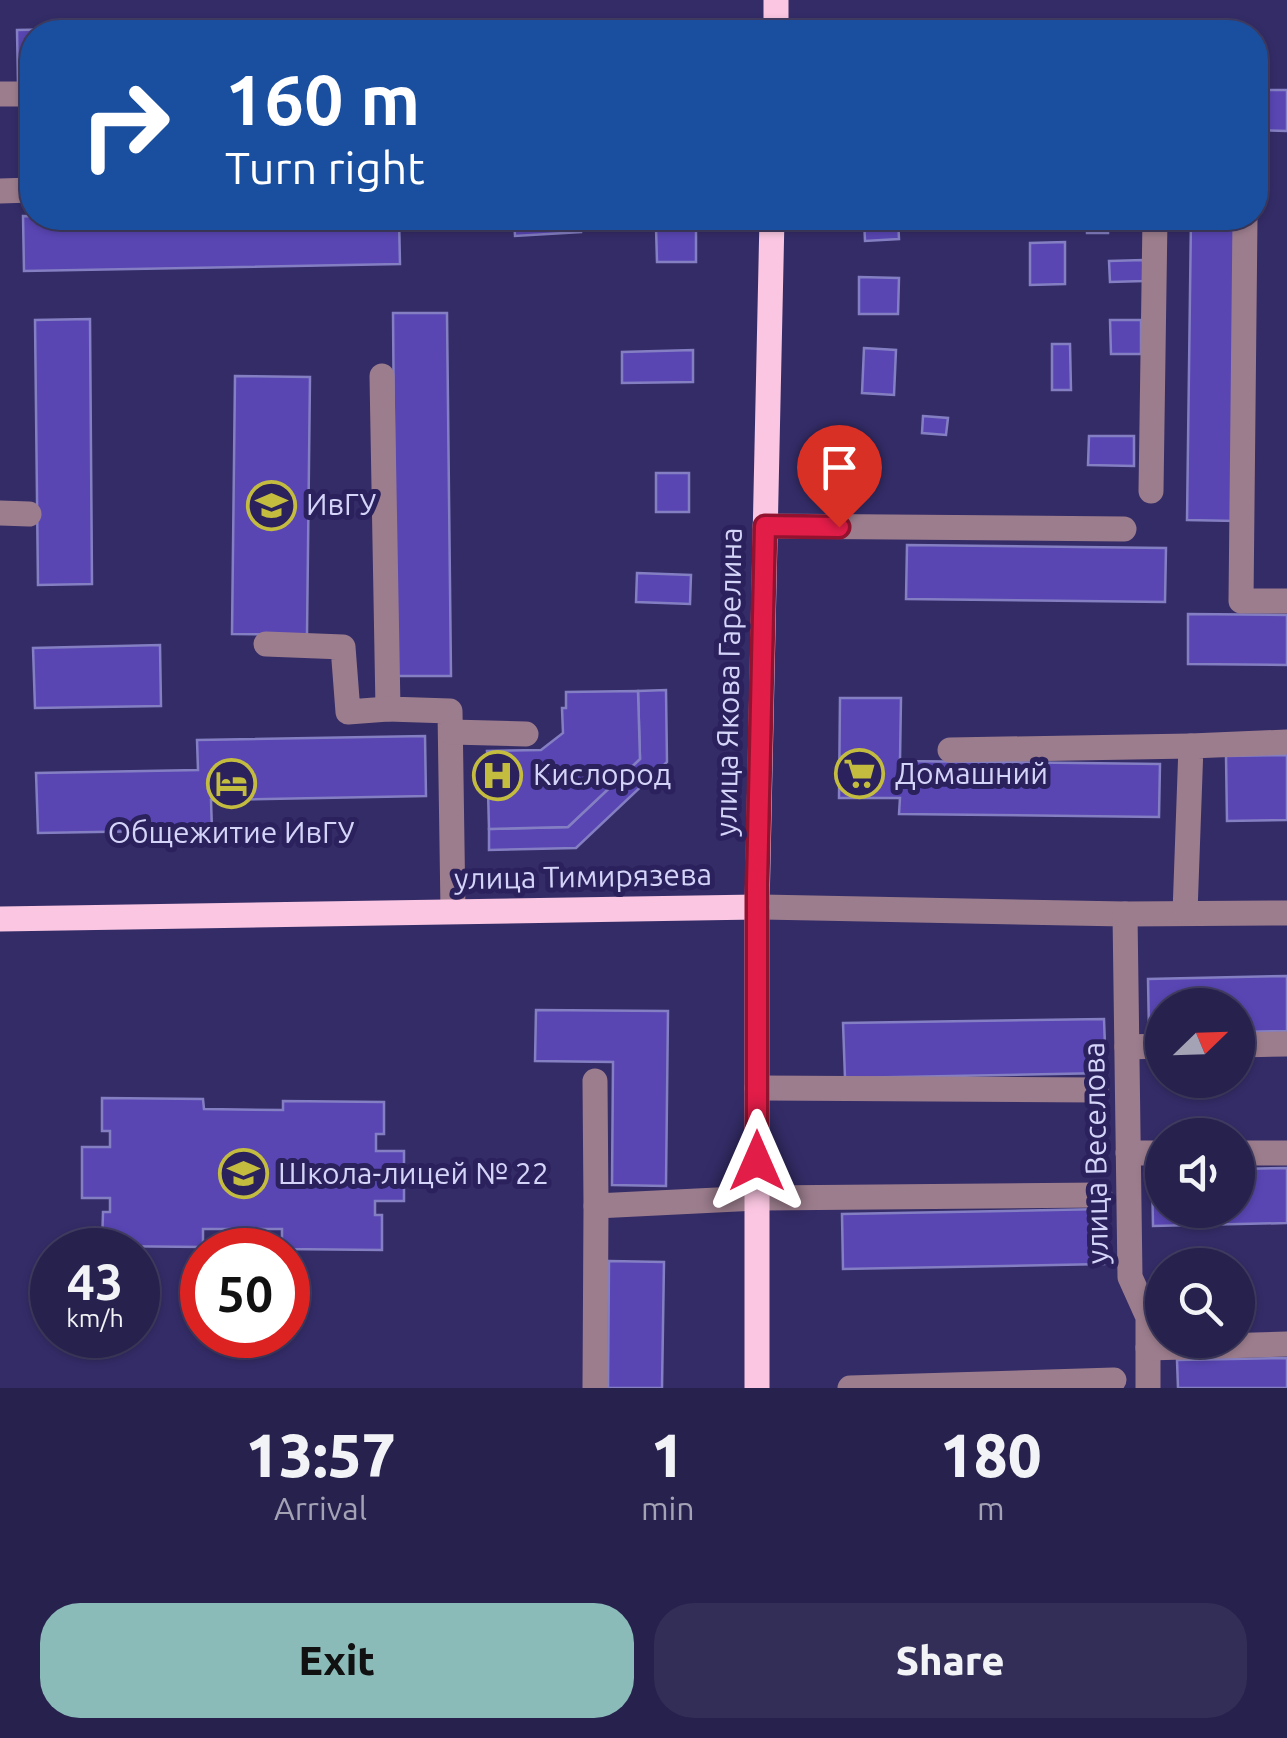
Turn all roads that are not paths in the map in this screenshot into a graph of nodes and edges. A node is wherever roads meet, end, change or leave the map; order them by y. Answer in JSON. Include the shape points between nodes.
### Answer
{"nodes":[{"id":1,"x":772,"y":230,"type":"edge"},
{"id":2,"x":1154,"y":230,"type":"edge"},
{"id":3,"x":1244,"y":230,"type":"edge"},
{"id":4,"x":382,"y":376,"type":"dead end"},
{"id":5,"x":1150,"y":491,"type":"dead end"},
{"id":6,"x":0,"y":513,"type":"edge"},
{"id":7,"x":29,"y":514,"type":"dead end"},
{"id":8,"x":765,"y":526,"type":"junction"},
{"id":9,"x":1124,"y":529,"type":"dead end"},
{"id":10,"x":1287,"y":601,"type":"edge"},
{"id":11,"x":266,"y":644,"type":"dead end"},
{"id":12,"x":388,"y":710,"type":"junction"},
{"id":13,"x":450,"y":732,"type":"junction"},
{"id":14,"x":526,"y":734,"type":"dead end"},
{"id":15,"x":1287,"y":742,"type":"edge"},
{"id":16,"x":1191,"y":746,"type":"junction"},
{"id":17,"x":950,"y":750,"type":"dead end"},
{"id":18,"x":757,"y":907,"type":"junction"},
{"id":19,"x":453,"y":911,"type":"junction"},
{"id":20,"x":1287,"y":913,"type":"edge"},
{"id":21,"x":1125,"y":914,"type":"junction"},
{"id":22,"x":1185,"y":914,"type":"junction"},
{"id":23,"x":0,"y":918,"type":"edge"},
{"id":24,"x":1287,"y":1044,"type":"edge"},
{"id":25,"x":1255,"y":1045,"type":"edge"},
{"id":26,"x":1145,"y":1046,"type":"edge"},
{"id":27,"x":1127,"y":1047,"type":"junction"},
{"id":28,"x":595,"y":1081,"type":"dead end"},
{"id":29,"x":757,"y":1088,"type":"junction"},
{"id":30,"x":1096,"y":1090,"type":"dead end"},
{"id":31,"x":1287,"y":1152,"type":"edge"},
{"id":32,"x":1128,"y":1153,"type":"junction"},
{"id":33,"x":1145,"y":1153,"type":"edge"},
{"id":34,"x":1255,"y":1153,"type":"edge"},
{"id":35,"x":1100,"y":1195,"type":"dead end"},
{"id":36,"x":757,"y":1198,"type":"junction"},
{"id":37,"x":596,"y":1206,"type":"junction"},
{"id":38,"x":1145,"y":1310,"type":"edge"},
{"id":39,"x":1287,"y":1344,"type":"edge"},
{"id":40,"x":1255,"y":1345,"type":"edge"},
{"id":41,"x":1148,"y":1358,"type":"edge"},
{"id":42,"x":1114,"y":1380,"type":"dead end"},
{"id":43,"x":595,"y":1388,"type":"edge"},
{"id":44,"x":757,"y":1388,"type":"edge"},
{"id":45,"x":850,"y":1388,"type":"edge"},
{"id":46,"x":1148,"y":1388,"type":"edge"}],
"edges":[{"from":1,"to":8,"type":"main road","name":"улица Якова Гарелина"},
{"from":2,"to":5,"type":"street"},
{"from":3,"to":10,"type":"street","via":[[1240,600]]},
{"from":4,"to":12,"type":"street"},
{"from":6,"to":7,"type":"street"},
{"from":8,"to":9,"type":"street"},
{"from":8,"to":18,"type":"main road","name":"улица Якова Гарелина"},
{"from":11,"to":12,"type":"street","via":[[342,647],[348,712]]},
{"from":12,"to":13,"type":"street","via":[[450,712]]},
{"from":13,"to":14,"type":"street"},
{"from":13,"to":19,"type":"street"},
{"from":15,"to":16,"type":"street"},
{"from":16,"to":17,"type":"street"},
{"from":16,"to":22,"type":"street"},
{"from":18,"to":19,"type":"main road","name":"улица Тимирязева"},
{"from":18,"to":21,"type":"street","name":"улица Тимирязева"},
{"from":18,"to":29,"type":"main road","name":"улица Якова Гарелина"},
{"from":19,"to":23,"type":"main road","name":"улица Тимирязева"},
{"from":20,"to":22,"type":"street","name":"улица Тимирязева"},
{"from":21,"to":22,"type":"street","name":"улица Тимирязева"},
{"from":21,"to":27,"type":"street","name":"улица Веселова"},
{"from":24,"to":25,"type":"street"},
{"from":26,"to":27,"type":"street"},
{"from":27,"to":32,"type":"street","name":"улица Веселова"},
{"from":28,"to":37,"type":"street"},
{"from":29,"to":30,"type":"street"},
{"from":29,"to":36,"type":"main road","name":"улица Якова Гарелина"},
{"from":31,"to":34,"type":"street"},
{"from":32,"to":33,"type":"street"},
{"from":32,"to":38,"type":"street","name":"улица Веселова","via":[[1130,1277]]},
{"from":35,"to":36,"type":"street"},
{"from":36,"to":37,"type":"street"},
{"from":36,"to":44,"type":"main road","name":"улица Якова Гарелина"},
{"from":37,"to":43,"type":"street"},
{"from":39,"to":40,"type":"street"},
{"from":41,"to":46,"type":"street","name":"улица Веселова"},
{"from":42,"to":45,"type":"street"}]}
